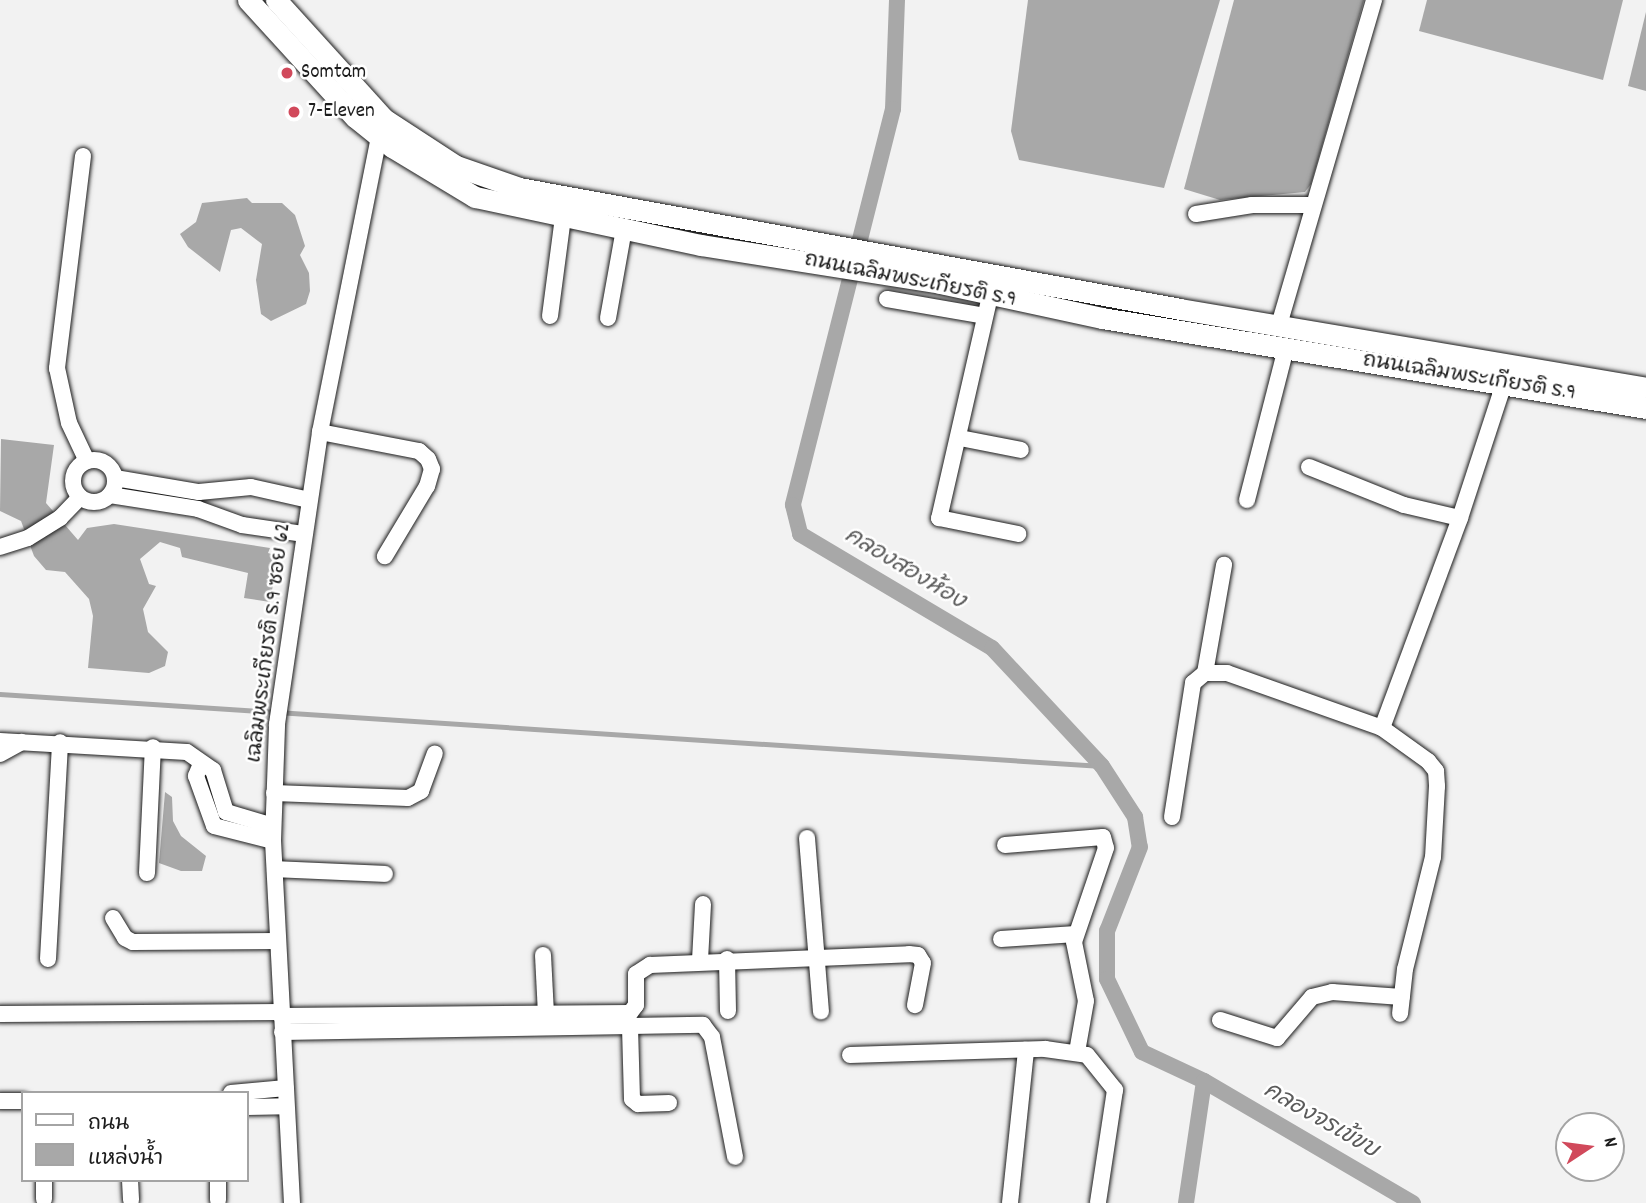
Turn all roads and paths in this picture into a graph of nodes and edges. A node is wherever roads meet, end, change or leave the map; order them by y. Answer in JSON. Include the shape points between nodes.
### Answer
{"nodes":[{"id":1,"x":248,"y":0,"type":"edge"},
{"id":2,"x":276,"y":0,"type":"edge"},
{"id":3,"x":1374,"y":0,"type":"edge"},
{"id":4,"x":382,"y":128,"type":"junction"},
{"id":5,"x":83,"y":156,"type":"dead end"},
{"id":6,"x":1313,"y":205,"type":"junction"},
{"id":7,"x":1196,"y":214,"type":"dead end"},
{"id":8,"x":563,"y":217,"type":"junction"},
{"id":9,"x":624,"y":229,"type":"junction"},
{"id":10,"x":942,"y":274,"type":"junction"},
{"id":11,"x":887,"y":299,"type":"dead end"},
{"id":12,"x":987,"y":306,"type":"junction"},
{"id":13,"x":550,"y":316,"type":"dead end"},
{"id":14,"x":608,"y":318,"type":"dead end"},
{"id":15,"x":1279,"y":325,"type":"junction"},
{"id":16,"x":1286,"y":348,"type":"junction"},
{"id":17,"x":1504,"y":383,"type":"junction"},
{"id":18,"x":1646,"y":388,"type":"edge"},
{"id":19,"x":1646,"y":408,"type":"edge"},
{"id":20,"x":320,"y":432,"type":"junction"},
{"id":21,"x":960,"y":438,"type":"junction"},
{"id":22,"x":1021,"y":450,"type":"dead end"},
{"id":23,"x":87,"y":461,"type":"junction"},
{"id":24,"x":1309,"y":467,"type":"dead end"},
{"id":25,"x":115,"y":478,"type":"junction"},
{"id":26,"x":199,"y":492,"type":"junction"},
{"id":27,"x":110,"y":495,"type":"junction"},
{"id":28,"x":80,"y":497,"type":"junction"},
{"id":29,"x":309,"y":499,"type":"junction"},
{"id":30,"x":1247,"y":500,"type":"dead end"},
{"id":31,"x":198,"y":509,"type":"junction"},
{"id":32,"x":1460,"y":518,"type":"junction"},
{"id":33,"x":304,"y":534,"type":"junction"},
{"id":34,"x":1018,"y":534,"type":"dead end"},
{"id":35,"x":0,"y":547,"type":"edge"},
{"id":36,"x":385,"y":556,"type":"dead end"},
{"id":37,"x":1224,"y":565,"type":"dead end"},
{"id":38,"x":1199,"y":677,"type":"junction"},
{"id":39,"x":1382,"y":727,"type":"junction"},
{"id":40,"x":0,"y":741,"type":"edge"},
{"id":41,"x":60,"y":741,"type":"junction"},
{"id":42,"x":22,"y":742,"type":"junction"},
{"id":43,"x":153,"y":747,"type":"junction"},
{"id":44,"x":435,"y":753,"type":"dead end"},
{"id":45,"x":0,"y":754,"type":"edge"},
{"id":46,"x":274,"y":793,"type":"junction"},
{"id":47,"x":1172,"y":817,"type":"dead end"},
{"id":48,"x":273,"y":833,"type":"junction"},
{"id":49,"x":807,"y":838,"type":"dead end"},
{"id":50,"x":1005,"y":845,"type":"dead end"},
{"id":51,"x":275,"y":869,"type":"junction"},
{"id":52,"x":147,"y":873,"type":"dead end"},
{"id":53,"x":385,"y":874,"type":"dead end"},
{"id":54,"x":703,"y":904,"type":"dead end"},
{"id":55,"x":113,"y":918,"type":"dead end"},
{"id":56,"x":1076,"y":934,"type":"junction"},
{"id":57,"x":1001,"y":939,"type":"dead end"},
{"id":58,"x":278,"y":941,"type":"junction"},
{"id":59,"x":543,"y":956,"type":"dead end"},
{"id":60,"x":817,"y":957,"type":"junction"},
{"id":61,"x":48,"y":959,"type":"dead end"},
{"id":62,"x":727,"y":959,"type":"junction"},
{"id":63,"x":699,"y":960,"type":"junction"},
{"id":64,"x":1402,"y":997,"type":"junction"},
{"id":65,"x":915,"y":1005,"type":"dead end"},
{"id":66,"x":728,"y":1011,"type":"dead end"},
{"id":67,"x":821,"y":1011,"type":"dead end"},
{"id":68,"x":0,"y":1014,"type":"edge"},
{"id":69,"x":546,"y":1014,"type":"junction"},
{"id":70,"x":1400,"y":1014,"type":"dead end"},
{"id":71,"x":281,"y":1020,"type":"junction"},
{"id":72,"x":1220,"y":1020,"type":"dead end"},
{"id":73,"x":630,"y":1027,"type":"junction"},
{"id":74,"x":1026,"y":1050,"type":"junction"},
{"id":75,"x":1077,"y":1052,"type":"junction"},
{"id":76,"x":850,"y":1055,"type":"dead end"},
{"id":77,"x":286,"y":1088,"type":"junction"},
{"id":78,"x":248,"y":1091,"type":"edge"},
{"id":79,"x":0,"y":1101,"type":"edge"},
{"id":80,"x":21,"y":1101,"type":"edge"},
{"id":81,"x":668,"y":1103,"type":"dead end"},
{"id":82,"x":286,"y":1106,"type":"junction"},
{"id":83,"x":248,"y":1107,"type":"edge"},
{"id":84,"x":735,"y":1157,"type":"dead end"},
{"id":85,"x":44,"y":1182,"type":"edge"},
{"id":86,"x":130,"y":1182,"type":"edge"},
{"id":87,"x":218,"y":1182,"type":"edge"},
{"id":88,"x":44,"y":1199,"type":"dead end"},
{"id":89,"x":131,"y":1200,"type":"dead end"},
{"id":90,"x":218,"y":1200,"type":"dead end"},
{"id":91,"x":292,"y":1203,"type":"edge"},
{"id":92,"x":1010,"y":1203,"type":"edge"},
{"id":93,"x":1098,"y":1203,"type":"edge"}],
"edges":[{"from":1,"to":4,"type":"main road","name":"ถนนเฉลิมพระเกียรติ ร.9"},
{"from":2,"to":4,"type":"main road","name":"ถนนเฉลิมพระเกียรติ ร.9"},
{"from":3,"to":6,"type":"street"},
{"from":4,"to":8,"type":"main road","name":"ถนนเฉลิมพระเกียรติ ร.9","via":[[475,197]]},
{"from":4,"to":10,"type":"main road","name":"ถนนเฉลิมพระเกียรติ ร.9","via":[[456,166],[519,188],[758,231]]},
{"from":4,"to":20,"type":"street","name":"เฉลิมพระเกียรติ ร.9 ซอย 62"},
{"from":5,"to":23,"type":"street","via":[[57,368],[69,423]]},
{"from":6,"to":7,"type":"street","via":[[1252,205]]},
{"from":6,"to":15,"type":"street"},
{"from":8,"to":9,"type":"main road","name":"ถนนเฉลิมพระเกียรติ ร.9"},
{"from":8,"to":13,"type":"street"},
{"from":9,"to":10,"type":"main road","name":"ถนนเฉลิมพระเกียรติ ร.9","via":[[755,253]]},
{"from":9,"to":14,"type":"street"},
{"from":10,"to":12,"type":"main road","name":"ถนนเฉลิมพระเกียรติ ร.9"},
{"from":10,"to":15,"type":"main road","name":"ถนนเฉลิมพระเกียรติ ร.9"},
{"from":11,"to":12,"type":"street"},
{"from":12,"to":16,"type":"main road","name":"ถนนเฉลิมพระเกียรติ ร.9"},
{"from":12,"to":21,"type":"street"},
{"from":15,"to":18,"type":"main road","name":"ถนนเฉลิมพระเกียรติ ร.9"},
{"from":16,"to":17,"type":"main road","name":"ถนนเฉลิมพระเกียรติ ร.9"},
{"from":16,"to":30,"type":"street"},
{"from":17,"to":19,"type":"main road","name":"ถนนเฉลิมพระเกียรติ ร.9"},
{"from":17,"to":32,"type":"street"},
{"from":20,"to":29,"type":"street","name":"เฉลิมพระเกียรติ ร.9 ซอย 62"},
{"from":20,"to":36,"type":"street","via":[[408,448],[428,459],[432,469],[427,486]]},
{"from":21,"to":22,"type":"street"},
{"from":21,"to":34,"type":"street","via":[[939,518]]},
{"from":23,"to":25,"type":"street","via":[[108,465]]},
{"from":23,"to":28,"type":"street","via":[[74,477]]},
{"from":24,"to":32,"type":"street","via":[[1404,505]]},
{"from":25,"to":26,"type":"street"},
{"from":25,"to":27,"type":"street"},
{"from":26,"to":29,"type":"street","via":[[251,488]]},
{"from":26,"to":31,"type":"street"},
{"from":27,"to":28,"type":"street","via":[[94,502]]},
{"from":27,"to":31,"type":"street"},
{"from":28,"to":35,"type":"street","via":[[60,518],[28,538]]},
{"from":29,"to":33,"type":"street","name":"เฉลิมพระเกียรติ ร.9 ซอย 62"},
{"from":31,"to":33,"type":"street","via":[[242,525]]},
{"from":32,"to":39,"type":"street"},
{"from":33,"to":46,"type":"street","name":"เฉลิมพระเกียรติ ร.9 ซอย 62","via":[[277,724]]},
{"from":37,"to":38,"type":"street"},
{"from":38,"to":39,"type":"street","via":[[1227,673]]},
{"from":38,"to":47,"type":"street"},
{"from":39,"to":64,"type":"street","via":[[1436,771],[1433,856]]},
{"from":40,"to":42,"type":"street"},
{"from":41,"to":42,"type":"street"},
{"from":41,"to":43,"type":"street"},
{"from":41,"to":61,"type":"street"},
{"from":42,"to":45,"type":"street"},
{"from":43,"to":48,"type":"street","via":[[187,752],[201,764],[196,776],[214,826]]},
{"from":43,"to":52,"type":"street"},
{"from":44,"to":46,"type":"street","via":[[421,791],[408,798]]},
{"from":46,"to":48,"type":"street","name":"เฉลิมพระเกียรติ ร.9 ซอย 62"},
{"from":48,"to":51,"type":"street","name":"เฉลิมพระเกียรติ ร.9 ซอย 62"},
{"from":49,"to":60,"type":"street"},
{"from":50,"to":56,"type":"street","via":[[1103,837],[1106,848]]},
{"from":51,"to":53,"type":"street"},
{"from":51,"to":58,"type":"street","name":"เฉลิมพระเกียรติ ร.9 ซอย 62"},
{"from":54,"to":63,"type":"street"},
{"from":55,"to":58,"type":"street","via":[[125,938],[133,942]]},
{"from":56,"to":57,"type":"street"},
{"from":56,"to":75,"type":"street","via":[[1075,956],[1086,1001]]},
{"from":58,"to":71,"type":"street","name":"เฉลิมพระเกียรติ ร.9 ซอย 62"},
{"from":59,"to":69,"type":"street"},
{"from":60,"to":62,"type":"street"},
{"from":60,"to":65,"type":"street","via":[[918,955],[923,963]]},
{"from":60,"to":67,"type":"street"},
{"from":62,"to":63,"type":"street"},
{"from":62,"to":66,"type":"street"},
{"from":63,"to":69,"type":"street","via":[[639,970],[636,1004],[630,1013]]},
{"from":64,"to":70,"type":"street"},
{"from":64,"to":72,"type":"street","via":[[1332,992],[1312,998],[1277,1038]]},
{"from":68,"to":71,"type":"street"},
{"from":69,"to":71,"type":"street"},
{"from":71,"to":73,"type":"street"},
{"from":71,"to":77,"type":"street","name":"เฉลิมพระเกียรติ ร.9 ซอย 62"},
{"from":73,"to":81,"type":"street","via":[[632,1099],[638,1104]]},
{"from":73,"to":84,"type":"street","via":[[703,1025],[709,1029]]},
{"from":74,"to":75,"type":"street"},
{"from":74,"to":76,"type":"street"},
{"from":74,"to":92,"type":"street"},
{"from":75,"to":93,"type":"street","via":[[1087,1055],[1115,1090]]},
{"from":77,"to":78,"type":"street"},
{"from":77,"to":82,"type":"street","name":"เฉลิมพระเกียรติ ร.9 ซอย 62"},
{"from":79,"to":80,"type":"street"},
{"from":82,"to":83,"type":"street"},
{"from":82,"to":91,"type":"street","name":"เฉลิมพระเกียรติ ร.9 ซอย 62"},
{"from":85,"to":88,"type":"street"},
{"from":86,"to":89,"type":"street"},
{"from":87,"to":90,"type":"street"}]}
